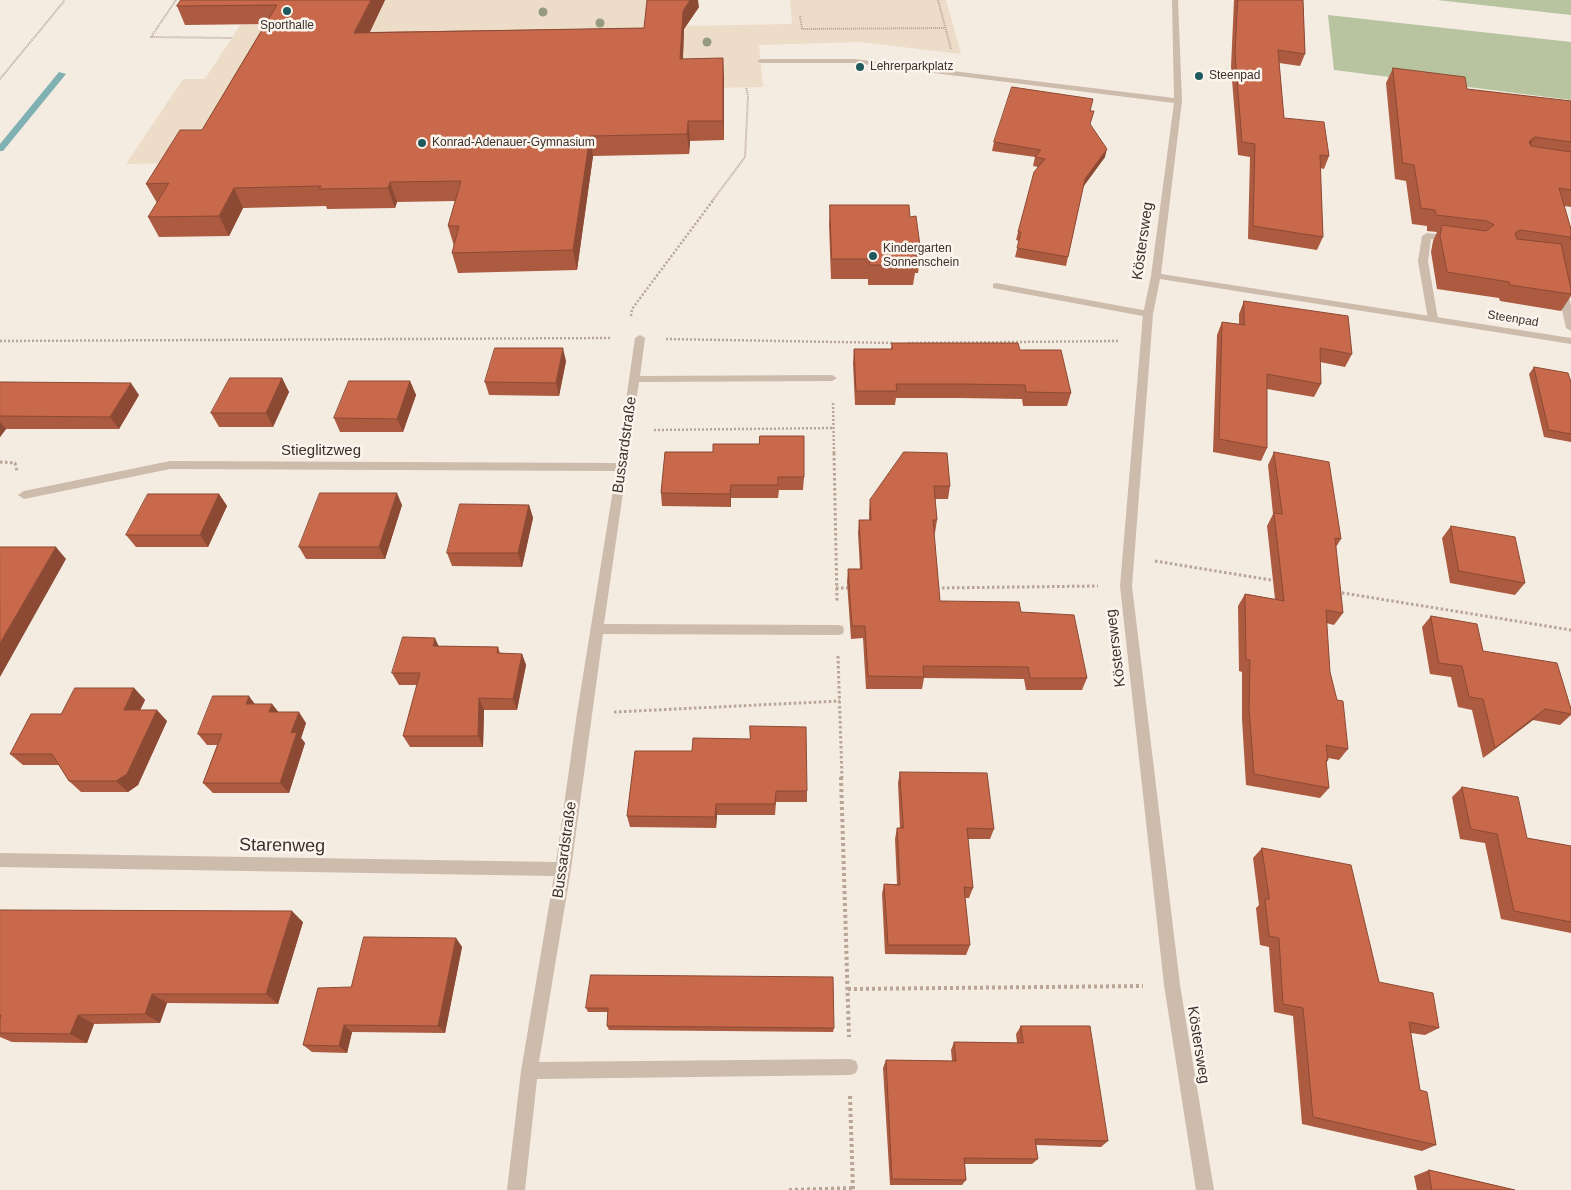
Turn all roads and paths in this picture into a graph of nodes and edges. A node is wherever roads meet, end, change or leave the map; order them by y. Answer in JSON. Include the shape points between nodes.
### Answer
{"nodes":[{"id":1,"x":65,"y":0,"type":"edge"},
{"id":2,"x":176,"y":0,"type":"edge"},
{"id":3,"x":938,"y":0,"type":"edge"},
{"id":4,"x":1175,"y":0,"type":"edge"},
{"id":5,"x":800,"y":16,"type":"dead end"},
{"id":6,"x":946,"y":28,"type":"junction"},
{"id":7,"x":232,"y":38,"type":"dead end"},
{"id":8,"x":760,"y":61,"type":"dead end"},
{"id":9,"x":951,"y":72,"type":"junction"},
{"id":10,"x":0,"y":78,"type":"edge"},
{"id":11,"x":746,"y":88,"type":"dead end"},
{"id":12,"x":1178,"y":101,"type":"junction"},
{"id":13,"x":1467,"y":241,"type":"edge"},
{"id":14,"x":1560,"y":275,"type":"edge"},
{"id":15,"x":1156,"y":276,"type":"junction"},
{"id":16,"x":996,"y":286,"type":"dead end"},
{"id":17,"x":1148,"y":314,"type":"junction"},
{"id":18,"x":1433,"y":319,"type":"junction"},
{"id":19,"x":1571,"y":328,"type":"edge"},
{"id":20,"x":624,"y":338,"type":"junction"},
{"id":21,"x":640,"y":338,"type":"junction"},
{"id":22,"x":0,"y":341,"type":"edge"},
{"id":23,"x":1147,"y":341,"type":"junction"},
{"id":24,"x":1571,"y":341,"type":"edge"},
{"id":25,"x":832,"y":378,"type":"joint"},
{"id":26,"x":634,"y":379,"type":"junction"},
{"id":27,"x":833,"y":428,"type":"junction"},
{"id":28,"x":628,"y":430,"type":"junction"},
{"id":29,"x":622,"y":467,"type":"junction"},
{"id":30,"x":24,"y":495,"type":"dead end"},
{"id":31,"x":1129,"y":557,"type":"junction"},
{"id":32,"x":1286,"y":583,"type":"edge"},
{"id":33,"x":1126,"y":586,"type":"junction"},
{"id":34,"x":836,"y":588,"type":"junction"},
{"id":35,"x":856,"y":588,"type":"edge"},
{"id":36,"x":936,"y":588,"type":"edge"},
{"id":37,"x":1335,"y":591,"type":"edge"},
{"id":38,"x":598,"y":629,"type":"junction"},
{"id":39,"x":838,"y":630,"type":"junction"},
{"id":40,"x":1571,"y":630,"type":"edge"},
{"id":41,"x":840,"y":701,"type":"junction"},
{"id":42,"x":584,"y":713,"type":"junction"},
{"id":43,"x":0,"y":860,"type":"edge"},
{"id":44,"x":563,"y":869,"type":"junction"},
{"id":45,"x":1172,"y":986,"type":"junction"},
{"id":46,"x":848,"y":989,"type":"junction"},
{"id":47,"x":850,"y":1067,"type":"junction"},
{"id":48,"x":530,"y":1070,"type":"junction"},
{"id":49,"x":853,"y":1189,"type":"edge"},
{"id":50,"x":516,"y":1190,"type":"edge"},
{"id":51,"x":789,"y":1190,"type":"edge"},
{"id":52,"x":1205,"y":1190,"type":"edge"}],
"edges":[{"from":1,"to":10,"type":"path"},
{"from":2,"to":7,"type":"path","via":[[150,36]]},
{"from":3,"to":6,"type":"path"},
{"from":4,"to":12,"type":"street","name":"Köstersweg"},
{"from":5,"to":6,"type":"path","via":[[802,29]]},
{"from":6,"to":9,"type":"path","via":[[952,53]]},
{"from":8,"to":9,"type":"street","via":[[854,61]]},
{"from":9,"to":12,"type":"street"},
{"from":11,"to":20,"type":"path","via":[[745,157],[632,309]]},
{"from":12,"to":15,"type":"street","name":"Köstersweg"},
{"from":13,"to":18,"type":"street","via":[[1427,236],[1423,261]]},
{"from":14,"to":19,"type":"street"},
{"from":15,"to":17,"type":"street","name":"Köstersweg"},
{"from":15,"to":18,"type":"street","name":"Steenpad"},
{"from":16,"to":17,"type":"street"},
{"from":17,"to":23,"type":"street","name":"Köstersweg"},
{"from":18,"to":24,"type":"street","name":"Steenpad"},
{"from":20,"to":21,"type":"path"},
{"from":20,"to":22,"type":"path"},
{"from":21,"to":23,"type":"path","via":[[832,343]]},
{"from":21,"to":26,"type":"street","name":"Bussardstraße"},
{"from":23,"to":31,"type":"street","name":"Köstersweg"},
{"from":25,"to":26,"type":"street","name":"Bussardstraße"},
{"from":25,"to":27,"type":"path"},
{"from":26,"to":28,"type":"street","name":"Bussardstraße"},
{"from":27,"to":28,"type":"path"},
{"from":27,"to":34,"type":"path"},
{"from":28,"to":29,"type":"street","name":"Bussardstraße"},
{"from":29,"to":30,"type":"street","name":"Stieglitzweg","via":[[170,465]]},
{"from":29,"to":38,"type":"street","name":"Bussardstraße"},
{"from":31,"to":32,"type":"path"},
{"from":31,"to":33,"type":"street","name":"Köstersweg"},
{"from":33,"to":36,"type":"path"},
{"from":33,"to":45,"type":"street","name":"Köstersweg"},
{"from":34,"to":35,"type":"path"},
{"from":34,"to":39,"type":"path"},
{"from":37,"to":40,"type":"path"},
{"from":38,"to":39,"type":"street"},
{"from":38,"to":42,"type":"street","name":"Bussardstraße"},
{"from":39,"to":41,"type":"path"},
{"from":41,"to":42,"type":"path"},
{"from":41,"to":46,"type":"path"},
{"from":42,"to":44,"type":"street","name":"Bussardstraße"},
{"from":43,"to":44,"type":"street","name":"Starenweg"},
{"from":44,"to":48,"type":"street","name":"Bussardstraße"},
{"from":45,"to":46,"type":"path"},
{"from":45,"to":52,"type":"street","name":"Köstersweg"},
{"from":46,"to":47,"type":"path"},
{"from":47,"to":48,"type":"street"},
{"from":47,"to":49,"type":"path"},
{"from":48,"to":50,"type":"street","name":"Bussardstraße"},
{"from":49,"to":51,"type":"path"}]}
